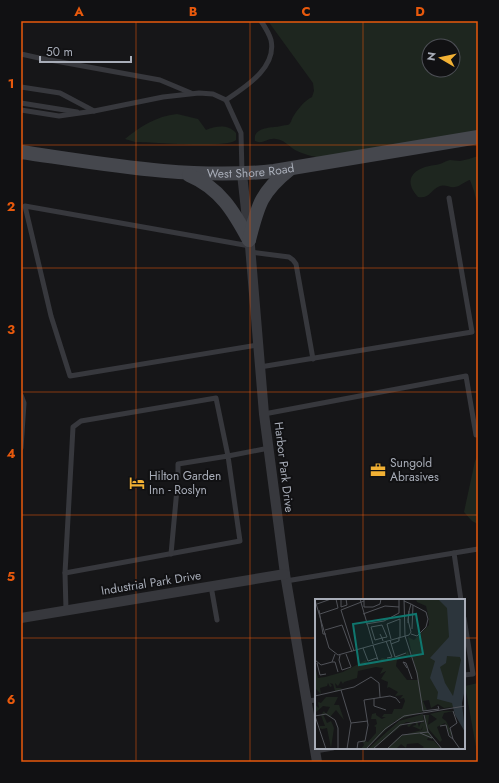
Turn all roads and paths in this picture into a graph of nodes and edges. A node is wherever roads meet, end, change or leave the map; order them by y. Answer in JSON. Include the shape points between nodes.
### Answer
{"nodes":[{"id":1,"x":261,"y":21,"type":"edge"},
{"id":2,"x":21,"y":54,"type":"edge"},
{"id":3,"x":21,"y":87,"type":"edge"},
{"id":4,"x":192,"y":94,"type":"junction"},
{"id":5,"x":226,"y":100,"type":"junction"},
{"id":6,"x":21,"y":103,"type":"edge"},
{"id":7,"x":21,"y":110,"type":"edge"},
{"id":8,"x":94,"y":111,"type":"junction"},
{"id":9,"x":83,"y":112,"type":"junction"},
{"id":10,"x":478,"y":137,"type":"edge"},
{"id":11,"x":21,"y":152,"type":"edge"},
{"id":12,"x":291,"y":168,"type":"junction"},
{"id":13,"x":182,"y":172,"type":"junction"},
{"id":14,"x":242,"y":174,"type":"junction"},
{"id":15,"x":449,"y":198,"type":"dead end"},
{"id":16,"x":250,"y":246,"type":"junction"},
{"id":17,"x":258,"y":345,"type":"junction"},
{"id":18,"x":312,"y":359,"type":"junction"},
{"id":19,"x":260,"y":367,"type":"junction"},
{"id":20,"x":21,"y":395,"type":"edge"},
{"id":21,"x":264,"y":414,"type":"junction"},
{"id":22,"x":476,"y":435,"type":"dead end"},
{"id":23,"x":21,"y":448,"type":"edge"},
{"id":24,"x":269,"y":448,"type":"junction"},
{"id":25,"x":228,"y":456,"type":"junction"},
{"id":26,"x":178,"y":478,"type":"dead end"},
{"id":27,"x":176,"y":489,"type":"dead end"},
{"id":28,"x":478,"y":549,"type":"edge"},
{"id":29,"x":454,"y":553,"type":"junction"},
{"id":30,"x":171,"y":554,"type":"junction"},
{"id":31,"x":65,"y":573,"type":"junction"},
{"id":32,"x":286,"y":577,"type":"junction"},
{"id":33,"x":211,"y":586,"type":"junction"},
{"id":34,"x":461,"y":599,"type":"edge"},
{"id":35,"x":66,"y":610,"type":"junction"},
{"id":36,"x":21,"y":615,"type":"edge"},
{"id":37,"x":217,"y":620,"type":"dead end"},
{"id":38,"x":465,"y":624,"type":"edge"},
{"id":39,"x":465,"y":675,"type":"edge"},
{"id":40,"x":311,"y":700,"type":"edge"},
{"id":41,"x":327,"y":749,"type":"edge"},
{"id":42,"x":315,"y":751,"type":"junction"},
{"id":43,"x":317,"y":762,"type":"edge"}],
"edges":[{"from":1,"to":5,"type":"lane","via":[[271,42],[268,59],[251,83]]},
{"from":2,"to":4,"type":"lane","via":[[160,80]]},
{"from":3,"to":8,"type":"lane","via":[[60,93]]},
{"from":4,"to":5,"type":"lane","via":[[213,94]]},
{"from":4,"to":8,"type":"lane","via":[[163,97]]},
{"from":5,"to":14,"type":"lane","via":[[240,133]]},
{"from":6,"to":9,"type":"lane"},
{"from":7,"to":9,"type":"lane","via":[[59,116]]},
{"from":8,"to":9,"type":"lane"},
{"from":10,"to":12,"type":"main road","name":"West Shore Road"},
{"from":11,"to":13,"type":"main road","name":"West Shore Road"},
{"from":12,"to":14,"type":"main road","name":"West Shore Road"},
{"from":12,"to":16,"type":"main road","via":[[271,186],[259,203]]},
{"from":13,"to":14,"type":"main road","name":"West Shore Road"},
{"from":13,"to":16,"type":"main road","via":[[202,180],[227,203]]},
{"from":14,"to":16,"type":"street","name":"Harbor Park Drive"},
{"from":15,"to":18,"type":"lane","via":[[472,332]]},
{"from":16,"to":17,"type":"street","name":"Harbor Park Drive"},
{"from":16,"to":17,"type":"lane","via":[[24,206],[51,316],[70,376]]},
{"from":16,"to":18,"type":"lane","via":[[294,260]]},
{"from":17,"to":19,"type":"street","name":"Harbor Park Drive"},
{"from":18,"to":19,"type":"lane"},
{"from":19,"to":21,"type":"street","name":"Harbor Park Drive"},
{"from":20,"to":23,"type":"lane","via":[[24,403]]},
{"from":21,"to":22,"type":"lane","via":[[466,376]]},
{"from":21,"to":24,"type":"street","name":"Harbor Park Drive"},
{"from":24,"to":25,"type":"lane"},
{"from":24,"to":32,"type":"street","name":"Harbor Park Drive"},
{"from":25,"to":26,"type":"lane","via":[[178,464]]},
{"from":25,"to":30,"type":"lane","via":[[240,541]]},
{"from":25,"to":31,"type":"lane","via":[[216,398],[81,421],[73,428]]},
{"from":27,"to":30,"type":"lane"},
{"from":28,"to":29,"type":"lane"},
{"from":29,"to":32,"type":"lane"},
{"from":29,"to":34,"type":"lane"},
{"from":30,"to":31,"type":"lane"},
{"from":31,"to":35,"type":"lane"},
{"from":32,"to":33,"type":"street","name":"Industrial Park Drive"},
{"from":32,"to":40,"type":"street","name":"Harbor Park Drive"},
{"from":33,"to":35,"type":"street","name":"Industrial Park Drive"},
{"from":33,"to":37,"type":"lane"},
{"from":35,"to":36,"type":"street","name":"Industrial Park Drive"},
{"from":38,"to":39,"type":"lane","via":[[473,674]]},
{"from":40,"to":42,"type":"street","name":"Harbor Park Drive"},
{"from":41,"to":42,"type":"lane"},
{"from":42,"to":43,"type":"street","name":"Harbor Park Drive"}]}
